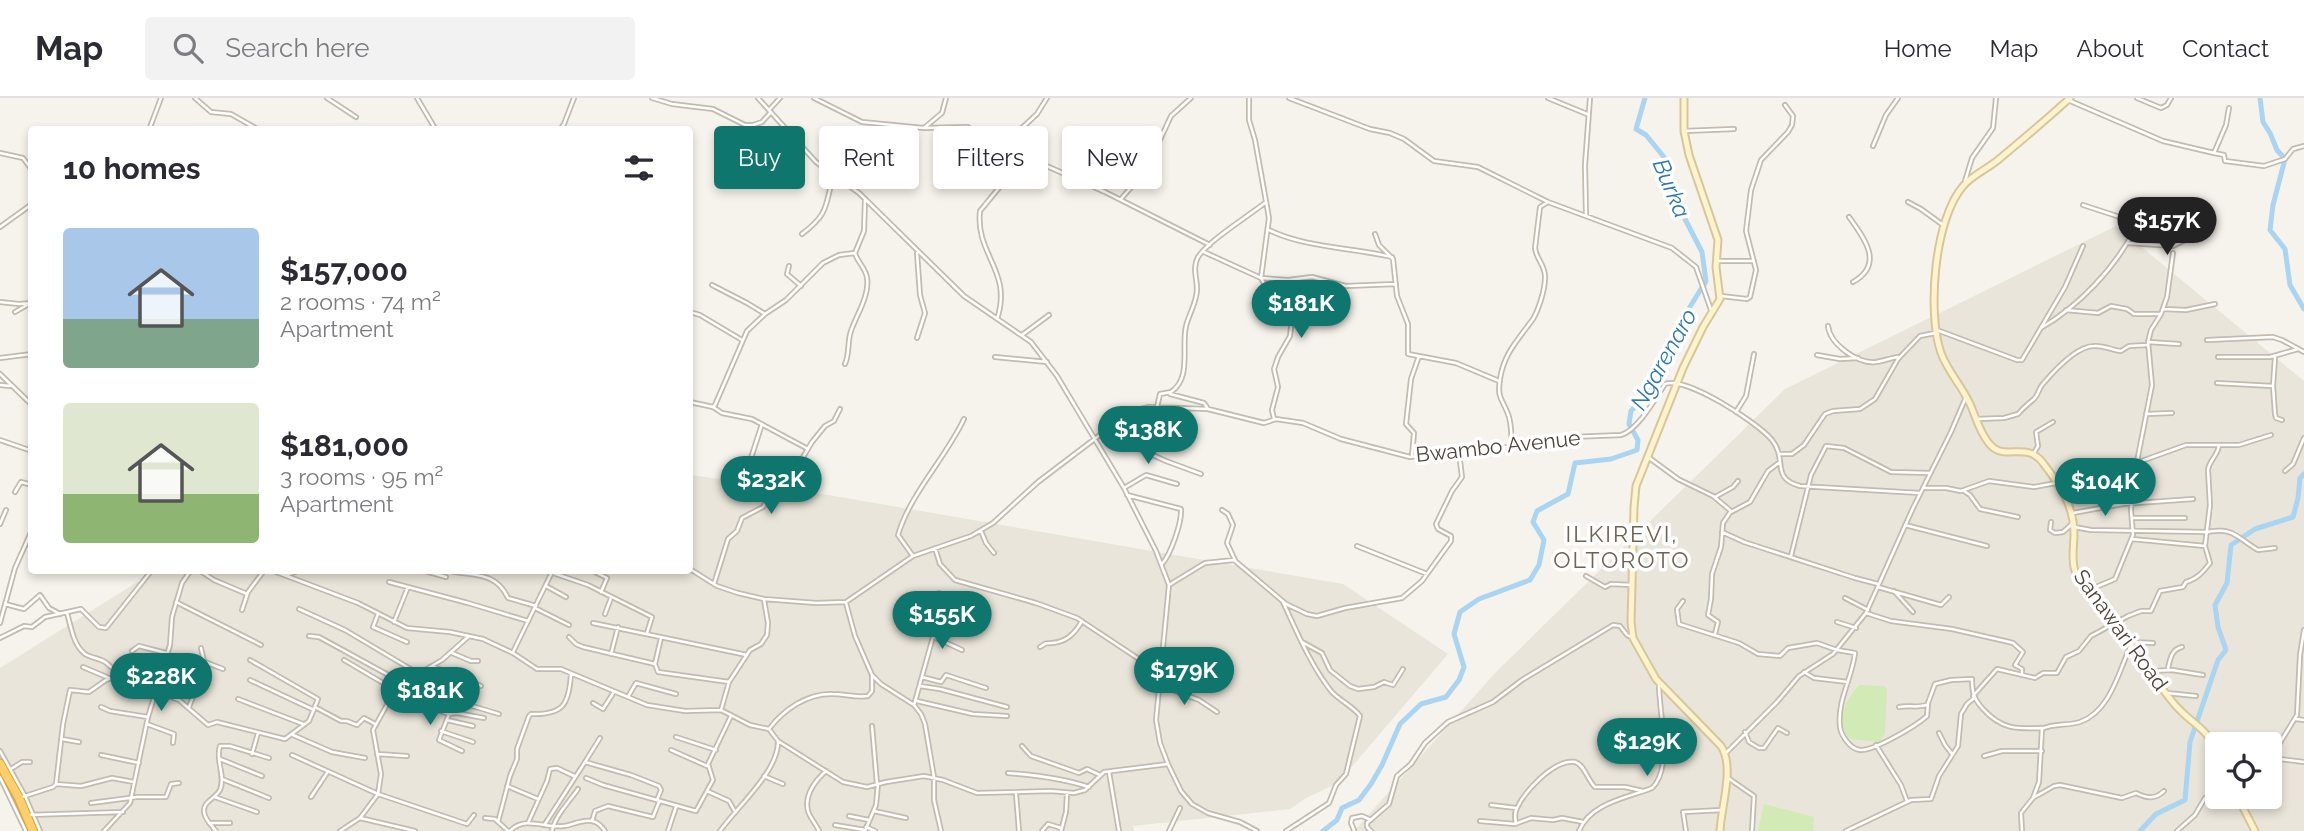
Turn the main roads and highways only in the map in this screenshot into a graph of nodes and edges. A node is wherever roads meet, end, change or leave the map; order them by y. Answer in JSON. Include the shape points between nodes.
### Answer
{"nodes":[{"id":1,"x":0,"y":764,"type":"edge"},
{"id":2,"x":33,"y":831,"type":"edge"}],
"edges":[{"from":1,"to":2,"type":"highway","via":[[22,797]]}]}
